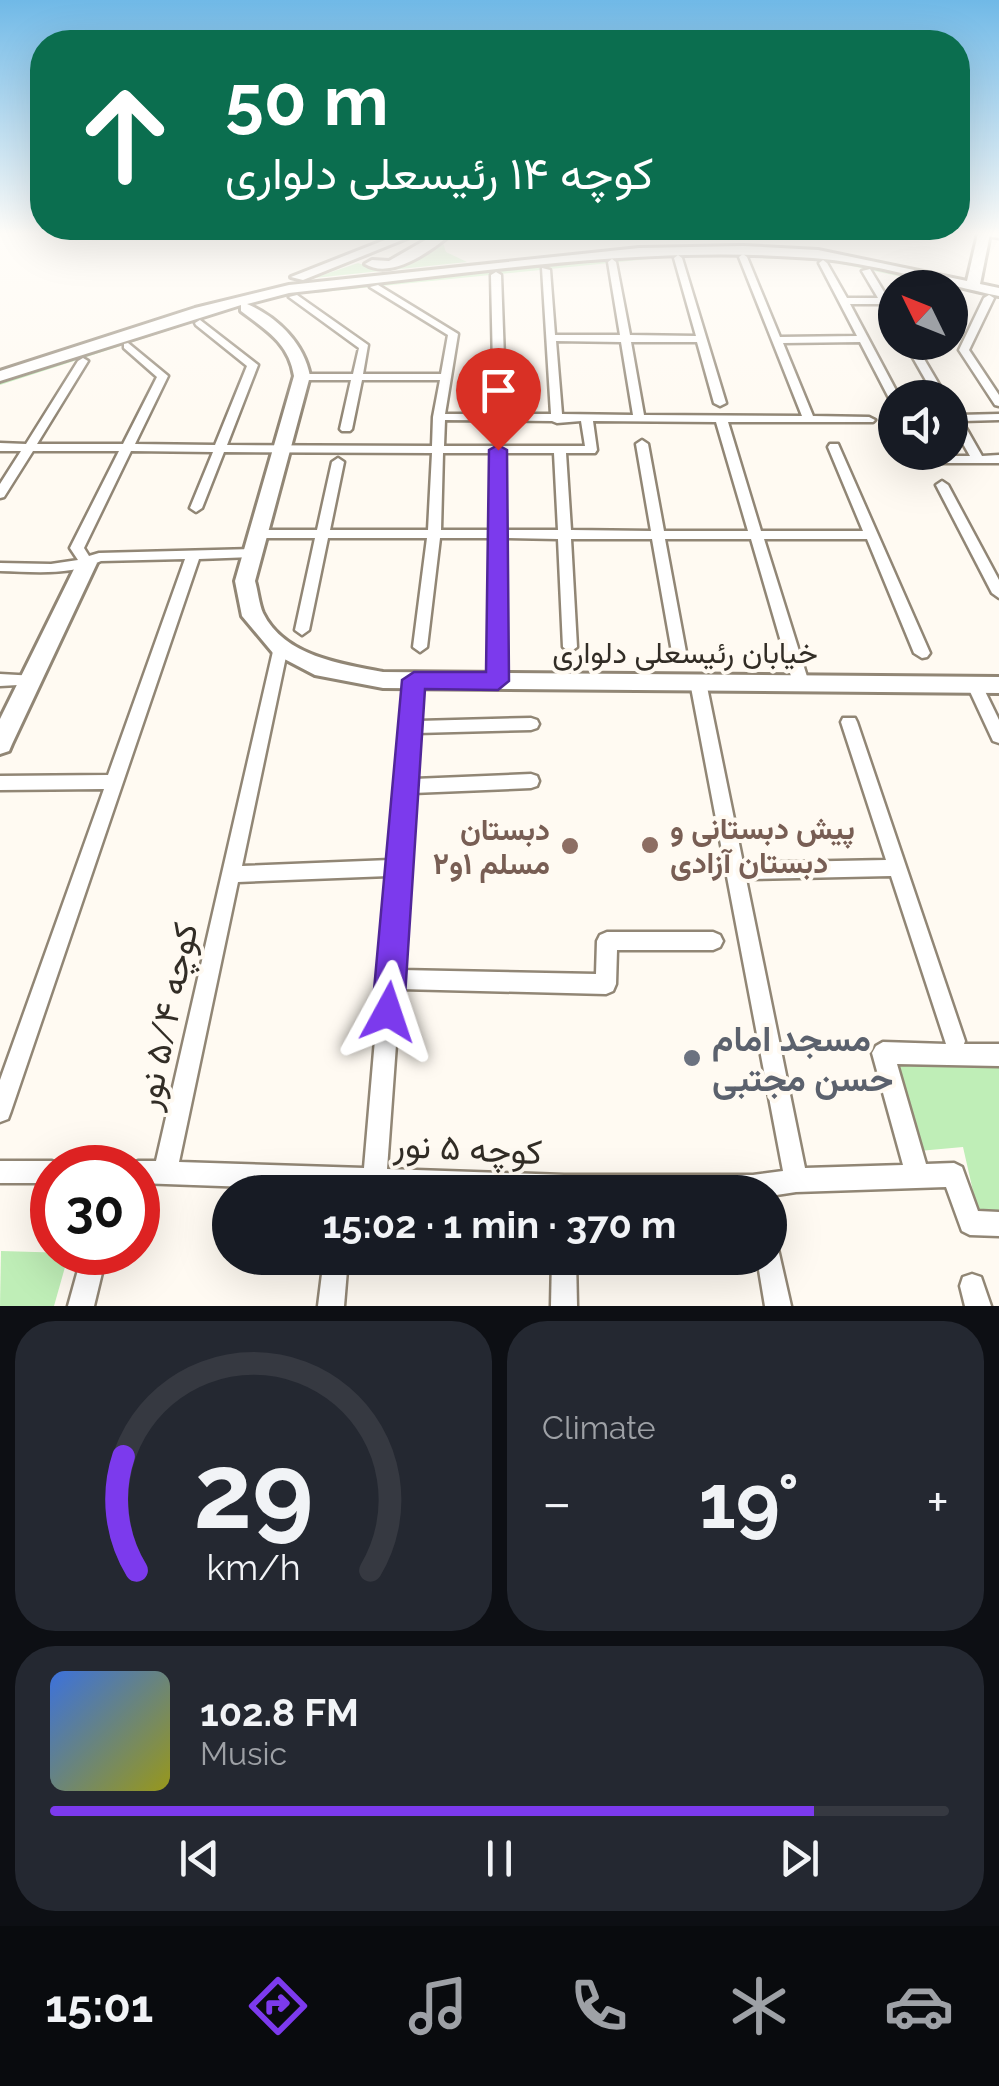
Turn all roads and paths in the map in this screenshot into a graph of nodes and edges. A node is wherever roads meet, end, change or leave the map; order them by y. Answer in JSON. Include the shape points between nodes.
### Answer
{"nodes":[{"id":1,"x":256,"y":295,"type":"edge"},
{"id":2,"x":279,"y":295,"type":"edge"},
{"id":3,"x":311,"y":295,"type":"edge"},
{"id":4,"x":388,"y":295,"type":"edge"},
{"id":5,"x":497,"y":295,"type":"edge"},
{"id":6,"x":548,"y":295,"type":"edge"},
{"id":7,"x":618,"y":295,"type":"edge"},
{"id":8,"x":689,"y":295,"type":"edge"},
{"id":9,"x":758,"y":295,"type":"edge"},
{"id":10,"x":841,"y":295,"type":"edge"},
{"id":11,"x":294,"y":297,"type":"junction"},
{"id":12,"x":996,"y":297,"type":"edge"},
{"id":13,"x":844,"y":301,"type":"junction"},
{"id":14,"x":878,"y":301,"type":"edge"},
{"id":15,"x":246,"y":308,"type":"junction"},
{"id":16,"x":200,"y":317,"type":"junction"},
{"id":17,"x":550,"y":338,"type":"junction"},
{"id":18,"x":625,"y":338,"type":"junction"},
{"id":19,"x":701,"y":338,"type":"junction"},
{"id":20,"x":864,"y":339,"type":"junction"},
{"id":21,"x":776,"y":340,"type":"junction"},
{"id":22,"x":128,"y":346,"type":"junction"},
{"id":23,"x":83,"y":361,"type":"junction"},
{"id":24,"x":0,"y":376,"type":"edge"},
{"id":25,"x":357,"y":377,"type":"junction"},
{"id":26,"x":446,"y":377,"type":"junction"},
{"id":27,"x":302,"y":378,"type":"junction"},
{"id":28,"x":886,"y":380,"type":"edge"},
{"id":29,"x":0,"y":388,"type":"edge"},
{"id":30,"x":720,"y":403,"type":"dead end"},
{"id":31,"x":999,"y":403,"type":"edge"},
{"id":32,"x":968,"y":415,"type":"edge"},
{"id":33,"x":999,"y":416,"type":"edge"},
{"id":34,"x":439,"y":417,"type":"junction"},
{"id":35,"x":500,"y":418,"type":"junction"},
{"id":36,"x":557,"y":420,"type":"junction"},
{"id":37,"x":586,"y":420,"type":"junction"},
{"id":38,"x":639,"y":420,"type":"junction"},
{"id":39,"x":721,"y":420,"type":"junction"},
{"id":40,"x":809,"y":420,"type":"junction"},
{"id":41,"x":869,"y":420,"type":"dead end"},
{"id":42,"x":346,"y":429,"type":"dead end"},
{"id":43,"x":968,"y":442,"type":"edge"},
{"id":44,"x":642,"y":444,"type":"dead end"},
{"id":45,"x":834,"y":447,"type":"dead end"},
{"id":46,"x":0,"y":448,"type":"edge"},
{"id":47,"x":282,"y":449,"type":"junction"},
{"id":48,"x":28,"y":450,"type":"junction"},
{"id":49,"x":126,"y":450,"type":"junction"},
{"id":50,"x":219,"y":450,"type":"junction"},
{"id":51,"x":498,"y":450,"type":"junction"},
{"id":52,"x":560,"y":450,"type":"junction"},
{"id":53,"x":437,"y":452,"type":"junction"},
{"id":54,"x":968,"y":459,"type":"edge"},
{"id":55,"x":978,"y":459,"type":"junction"},
{"id":56,"x":999,"y":459,"type":"edge"},
{"id":57,"x":338,"y":462,"type":"dead end"},
{"id":58,"x":942,"y":486,"type":"dead end"},
{"id":59,"x":0,"y":494,"type":"edge"},
{"id":60,"x":196,"y":508,"type":"dead end"},
{"id":61,"x":322,"y":534,"type":"junction"},
{"id":62,"x":434,"y":534,"type":"junction"},
{"id":63,"x":498,"y":534,"type":"junction"},
{"id":64,"x":564,"y":534,"type":"junction"},
{"id":65,"x":658,"y":534,"type":"junction"},
{"id":66,"x":756,"y":534,"type":"junction"},
{"id":67,"x":871,"y":534,"type":"junction"},
{"id":68,"x":256,"y":544,"type":"junction"},
{"id":69,"x":194,"y":554,"type":"junction"},
{"id":70,"x":982,"y":560,"type":"junction"},
{"id":71,"x":999,"y":560,"type":"edge"},
{"id":72,"x":87,"y":564,"type":"junction"},
{"id":73,"x":0,"y":568,"type":"edge"},
{"id":74,"x":999,"y":593,"type":"edge"},
{"id":75,"x":302,"y":630,"type":"dead end"},
{"id":76,"x":570,"y":646,"type":"dead end"},
{"id":77,"x":281,"y":647,"type":"junction"},
{"id":78,"x":420,"y":647,"type":"dead end"},
{"id":79,"x":680,"y":652,"type":"dead end"},
{"id":80,"x":922,"y":653,"type":"dead end"},
{"id":81,"x":0,"y":680,"type":"edge"},
{"id":82,"x":31,"y":680,"type":"junction"},
{"id":83,"x":414,"y":680,"type":"junction"},
{"id":84,"x":498,"y":681,"type":"junction"},
{"id":85,"x":698,"y":682,"type":"junction"},
{"id":86,"x":801,"y":683,"type":"junction"},
{"id":87,"x":975,"y":684,"type":"junction"},
{"id":88,"x":999,"y":685,"type":"edge"},
{"id":89,"x":848,"y":722,"type":"dead end"},
{"id":90,"x":531,"y":724,"type":"dead end"},
{"id":91,"x":410,"y":728,"type":"junction"},
{"id":92,"x":999,"y":737,"type":"edge"},
{"id":93,"x":0,"y":744,"type":"edge"},
{"id":94,"x":531,"y":781,"type":"dead end"},
{"id":95,"x":115,"y":782,"type":"junction"},
{"id":96,"x":0,"y":783,"type":"edge"},
{"id":97,"x":405,"y":786,"type":"junction"},
{"id":98,"x":399,"y":868,"type":"junction"},
{"id":99,"x":897,"y":868,"type":"junction"},
{"id":100,"x":736,"y":871,"type":"junction"},
{"id":101,"x":231,"y":874,"type":"junction"},
{"id":102,"x":713,"y":941,"type":"dead end"},
{"id":103,"x":391,"y":978,"type":"junction"},
{"id":104,"x":955,"y":1041,"type":"dead end"},
{"id":105,"x":999,"y":1054,"type":"edge"},
{"id":106,"x":0,"y":1111,"type":"edge"},
{"id":107,"x":0,"y":1172,"type":"edge"},
{"id":108,"x":30,"y":1172,"type":"edge"},
{"id":109,"x":160,"y":1172,"type":"edge"},
{"id":110,"x":165,"y":1172,"type":"junction"},
{"id":111,"x":375,"y":1175,"type":"edge"},
{"id":112,"x":212,"y":1176,"type":"edge"},
{"id":113,"x":918,"y":1176,"type":"junction"},
{"id":114,"x":796,"y":1180,"type":"junction"},
{"id":115,"x":787,"y":1181,"type":"edge"},
{"id":116,"x":999,"y":1224,"type":"edge"},
{"id":117,"x":89,"y":1275,"type":"edge"},
{"id":118,"x":334,"y":1275,"type":"edge"},
{"id":119,"x":564,"y":1275,"type":"edge"},
{"id":120,"x":773,"y":1275,"type":"edge"},
{"id":121,"x":81,"y":1306,"type":"edge"},
{"id":122,"x":330,"y":1306,"type":"edge"},
{"id":123,"x":564,"y":1306,"type":"edge"},
{"id":124,"x":778,"y":1306,"type":"edge"}],
"edges":[{"from":1,"to":16,"type":"main road"},
{"from":2,"to":16,"type":"main road"},
{"from":3,"to":11,"type":"main road"},
{"from":4,"to":26,"type":"street","via":[[453,334]]},
{"from":5,"to":35,"type":"street"},
{"from":6,"to":17,"type":"street"},
{"from":7,"to":18,"type":"street"},
{"from":8,"to":19,"type":"street"},
{"from":9,"to":21,"type":"street"},
{"from":10,"to":13,"type":"street"},
{"from":11,"to":15,"type":"main road"},
{"from":11,"to":25,"type":"street","via":[[364,347]]},
{"from":12,"to":31,"type":"street","via":[[964,350]]},
{"from":13,"to":14,"type":"street"},
{"from":13,"to":20,"type":"street"},
{"from":15,"to":16,"type":"main road"},
{"from":15,"to":27,"type":"main road","via":[[294,345]]},
{"from":16,"to":22,"type":"main road"},
{"from":16,"to":24,"type":"main road"},
{"from":16,"to":50,"type":"street","via":[[253,365]]},
{"from":17,"to":18,"type":"street"},
{"from":17,"to":36,"type":"street"},
{"from":18,"to":19,"type":"street"},
{"from":18,"to":38,"type":"street"},
{"from":19,"to":30,"type":"street"},
{"from":20,"to":21,"type":"street"},
{"from":20,"to":28,"type":"street"},
{"from":21,"to":40,"type":"street"},
{"from":22,"to":23,"type":"main road"},
{"from":22,"to":49,"type":"street","via":[[163,376]]},
{"from":23,"to":29,"type":"main road"},
{"from":23,"to":48,"type":"street"},
{"from":25,"to":26,"type":"street"},
{"from":25,"to":27,"type":"street"},
{"from":25,"to":42,"type":"street"},
{"from":26,"to":34,"type":"street"},
{"from":27,"to":47,"type":"main road","name":"خیابان رئیسعلی دلواری"},
{"from":32,"to":33,"type":"street"},
{"from":34,"to":35,"type":"street"},
{"from":34,"to":53,"type":"street"},
{"from":35,"to":36,"type":"street"},
{"from":36,"to":37,"type":"street"},
{"from":37,"to":38,"type":"street"},
{"from":37,"to":52,"type":"street","via":[[590,450]]},
{"from":38,"to":39,"type":"street"},
{"from":39,"to":40,"type":"street"},
{"from":39,"to":66,"type":"street"},
{"from":40,"to":41,"type":"street"},
{"from":43,"to":55,"type":"street"},
{"from":44,"to":65,"type":"street"},
{"from":45,"to":67,"type":"street"},
{"from":46,"to":48,"type":"street"},
{"from":47,"to":50,"type":"street"},
{"from":47,"to":53,"type":"street"},
{"from":47,"to":68,"type":"main road","name":"خیابان رئیسعلی دلواری"},
{"from":48,"to":49,"type":"street"},
{"from":48,"to":59,"type":"street"},
{"from":49,"to":50,"type":"street"},
{"from":49,"to":72,"type":"street","via":[[77,548]]},
{"from":50,"to":60,"type":"street"},
{"from":51,"to":52,"type":"street"},
{"from":51,"to":53,"type":"street"},
{"from":51,"to":63,"type":"street"},
{"from":52,"to":64,"type":"street"},
{"from":53,"to":62,"type":"street"},
{"from":54,"to":55,"type":"street"},
{"from":55,"to":56,"type":"street"},
{"from":57,"to":61,"type":"street"},
{"from":58,"to":70,"type":"street"},
{"from":61,"to":62,"type":"street"},
{"from":61,"to":68,"type":"street"},
{"from":61,"to":75,"type":"street"},
{"from":62,"to":63,"type":"street"},
{"from":62,"to":78,"type":"street"},
{"from":63,"to":64,"type":"street"},
{"from":63,"to":84,"type":"street"},
{"from":64,"to":65,"type":"street"},
{"from":64,"to":76,"type":"street"},
{"from":65,"to":66,"type":"street"},
{"from":65,"to":79,"type":"street"},
{"from":66,"to":67,"type":"street"},
{"from":66,"to":86,"type":"street"},
{"from":67,"to":80,"type":"street"},
{"from":68,"to":69,"type":"street"},
{"from":68,"to":77,"type":"main road","name":"خیابان رئیسعلی دلواری","via":[[245,580],[253,616]]},
{"from":69,"to":72,"type":"street","via":[[98,556]]},
{"from":69,"to":95,"type":"street"},
{"from":70,"to":71,"type":"street"},
{"from":70,"to":74,"type":"street"},
{"from":72,"to":73,"type":"street"},
{"from":72,"to":82,"type":"main road"},
{"from":77,"to":83,"type":"main road","name":"خیابان رئیسعلی دلواری","via":[[323,669]]},
{"from":77,"to":101,"type":"street","name":"کوچه ۵/۴ نور"},
{"from":81,"to":82,"type":"street"},
{"from":82,"to":93,"type":"main road"},
{"from":83,"to":84,"type":"main road","name":"خیابان رئیسعلی دلواری"},
{"from":83,"to":91,"type":"street"},
{"from":84,"to":85,"type":"main road","name":"خیابان رئیسعلی دلواری"},
{"from":85,"to":86,"type":"main road","name":"خیابان رئیسعلی دلواری"},
{"from":85,"to":100,"type":"street"},
{"from":86,"to":87,"type":"main road","name":"خیابان رئیسعلی دلواری"},
{"from":87,"to":88,"type":"main road","name":"خیابان رئیسعلی دلواری"},
{"from":87,"to":92,"type":"street"},
{"from":89,"to":99,"type":"street"},
{"from":90,"to":91,"type":"street"},
{"from":91,"to":97,"type":"street"},
{"from":94,"to":97,"type":"street"},
{"from":95,"to":96,"type":"street"},
{"from":95,"to":106,"type":"street"},
{"from":97,"to":98,"type":"street"},
{"from":98,"to":101,"type":"street"},
{"from":98,"to":103,"type":"street"},
{"from":99,"to":100,"type":"street"},
{"from":99,"to":104,"type":"street"},
{"from":100,"to":114,"type":"street"},
{"from":101,"to":110,"type":"street","name":"کوچه ۵/۴ نور"},
{"from":102,"to":103,"type":"street","via":[[606,941],[606,984]]},
{"from":103,"to":111,"type":"street"},
{"from":105,"to":113,"type":"street","via":[[883,1053]]},
{"from":107,"to":108,"type":"street"},
{"from":109,"to":110,"type":"street","name":"کوچه ۵ نور"},
{"from":110,"to":112,"type":"street","name":"کوچه ۵ نور"},
{"from":113,"to":114,"type":"street","name":"کوچه ۵ نور"},
{"from":113,"to":116,"type":"street","name":"کوچه ۵ نور","via":[[954,1176],[970,1224]]},
{"from":114,"to":115,"type":"street","name":"کوچه ۵ نور"},
{"from":117,"to":121,"type":"street"},
{"from":118,"to":122,"type":"street"},
{"from":119,"to":123,"type":"street"},
{"from":120,"to":124,"type":"street"}]}
